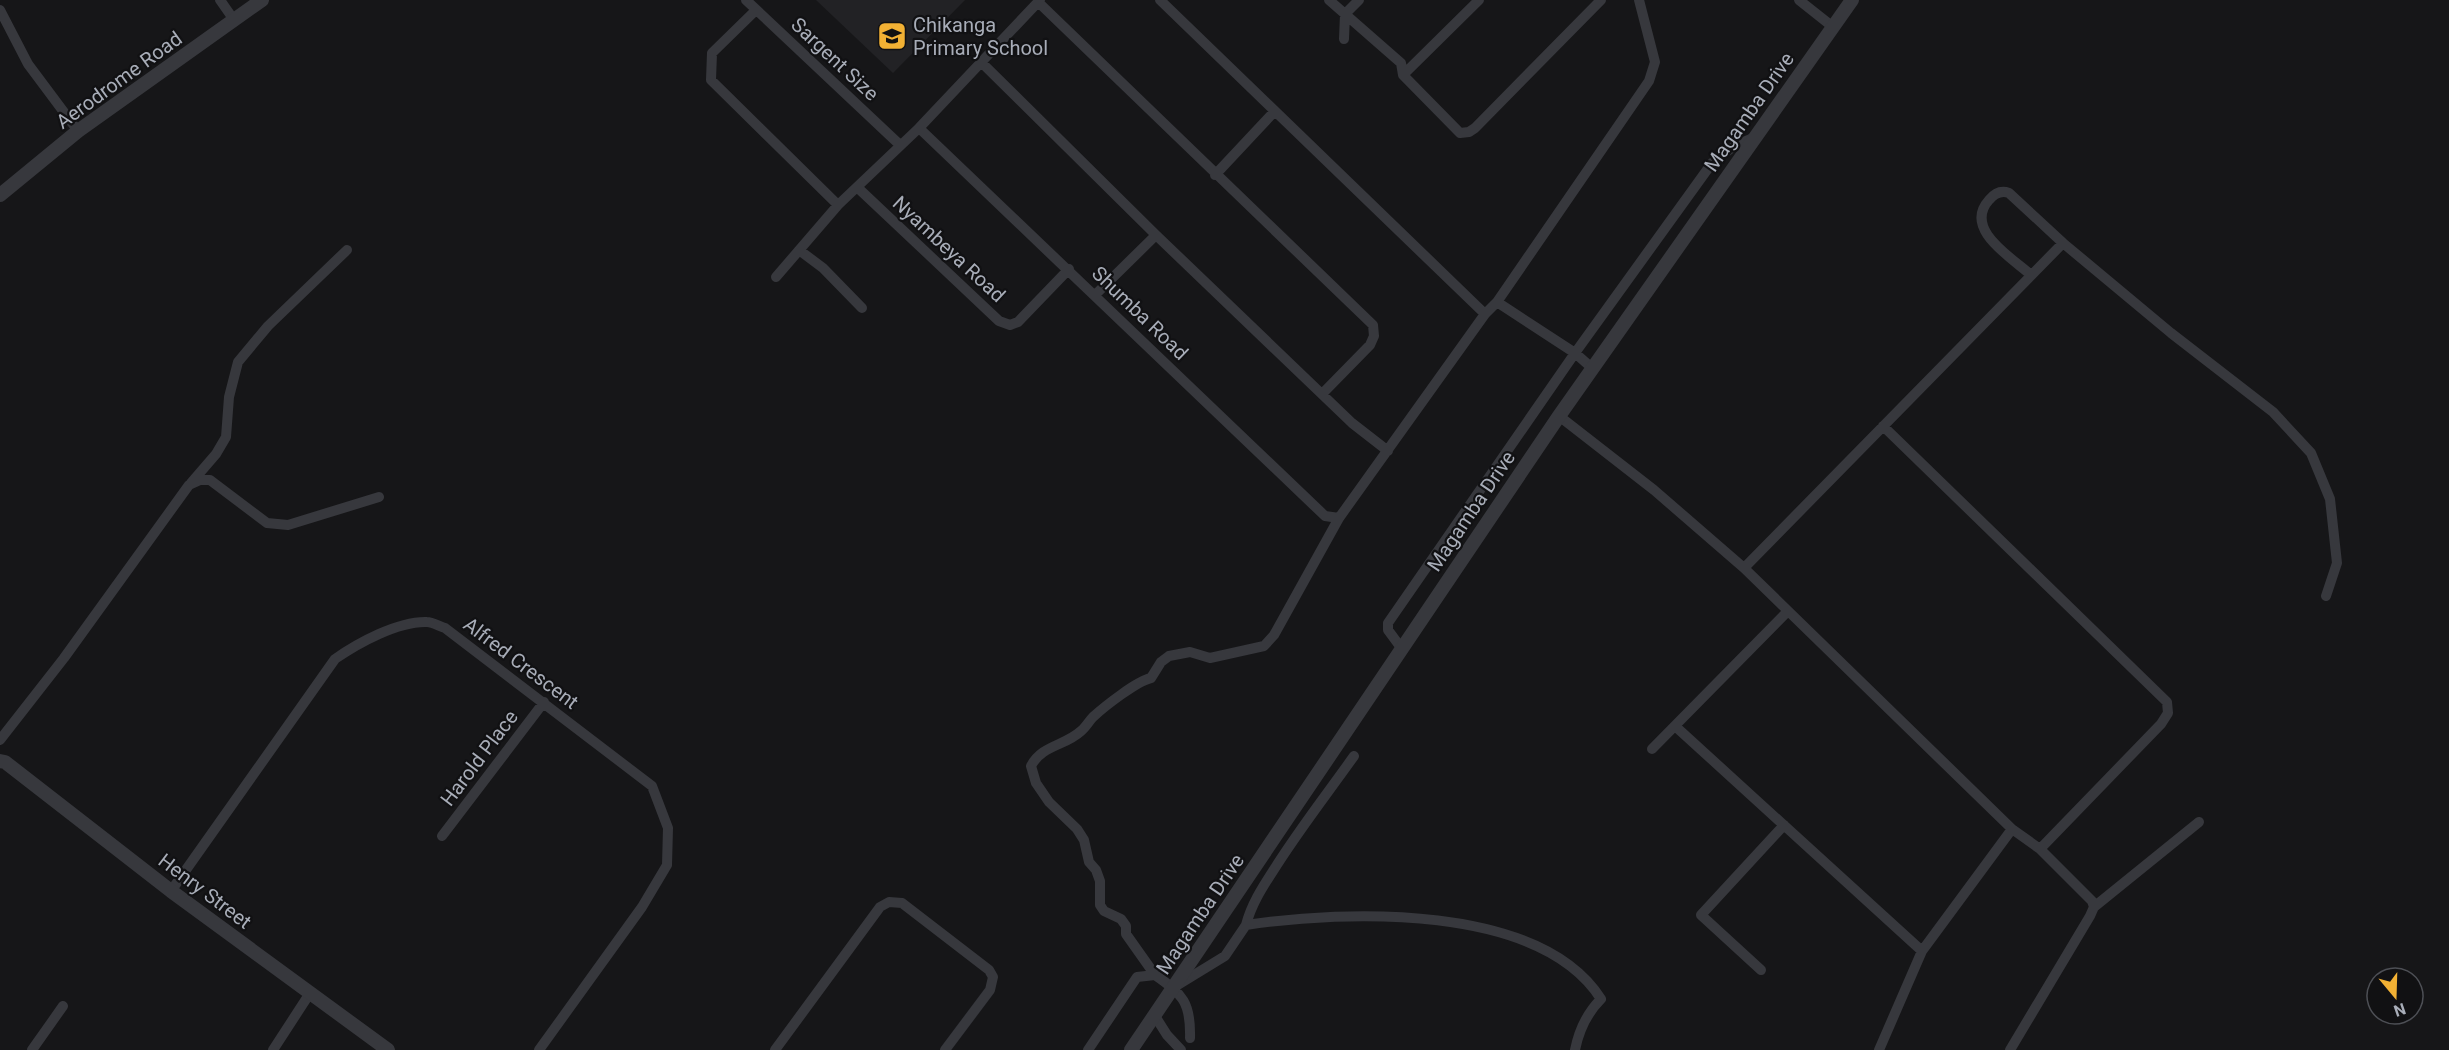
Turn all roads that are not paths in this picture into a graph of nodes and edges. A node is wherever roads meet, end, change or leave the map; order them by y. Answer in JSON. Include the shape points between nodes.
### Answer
{"nodes":[{"id":1,"x":220,"y":0,"type":"edge"},
{"id":2,"x":262,"y":0,"type":"edge"},
{"id":3,"x":746,"y":0,"type":"edge"},
{"id":4,"x":1160,"y":0,"type":"edge"},
{"id":5,"x":1329,"y":0,"type":"edge"},
{"id":6,"x":1359,"y":0,"type":"edge"},
{"id":7,"x":1479,"y":0,"type":"edge"},
{"id":8,"x":1601,"y":0,"type":"edge"},
{"id":9,"x":1640,"y":0,"type":"edge"},
{"id":10,"x":1799,"y":0,"type":"edge"},
{"id":11,"x":1852,"y":0,"type":"edge"},
{"id":12,"x":1039,"y":1,"type":"edge"},
{"id":13,"x":0,"y":10,"type":"edge"},
{"id":14,"x":756,"y":10,"type":"junction"},
{"id":15,"x":1345,"y":14,"type":"junction"},
{"id":16,"x":234,"y":20,"type":"junction"},
{"id":17,"x":1833,"y":27,"type":"junction"},
{"id":18,"x":1344,"y":39,"type":"dead end"},
{"id":19,"x":980,"y":61,"type":"junction"},
{"id":20,"x":1403,"y":75,"type":"junction"},
{"id":21,"x":1274,"y":112,"type":"junction"},
{"id":22,"x":919,"y":128,"type":"junction"},
{"id":23,"x":78,"y":131,"type":"junction"},
{"id":24,"x":1755,"y":137,"type":"junction"},
{"id":25,"x":900,"y":145,"type":"junction"},
{"id":26,"x":1215,"y":176,"type":"junction"},
{"id":27,"x":858,"y":188,"type":"junction"},
{"id":28,"x":0,"y":195,"type":"edge"},
{"id":29,"x":838,"y":205,"type":"junction"},
{"id":30,"x":1156,"y":235,"type":"junction"},
{"id":31,"x":2063,"y":243,"type":"junction"},
{"id":32,"x":347,"y":250,"type":"dead end"},
{"id":33,"x":799,"y":250,"type":"junction"},
{"id":34,"x":1069,"y":269,"type":"junction"},
{"id":35,"x":2031,"y":275,"type":"junction"},
{"id":36,"x":776,"y":277,"type":"dead end"},
{"id":37,"x":1095,"y":295,"type":"junction"},
{"id":38,"x":1497,"y":302,"type":"junction"},
{"id":39,"x":862,"y":308,"type":"dead end"},
{"id":40,"x":1485,"y":314,"type":"junction"},
{"id":41,"x":1575,"y":353,"type":"junction"},
{"id":42,"x":1592,"y":368,"type":"junction"},
{"id":43,"x":1323,"y":393,"type":"junction"},
{"id":44,"x":1559,"y":416,"type":"junction"},
{"id":45,"x":1883,"y":426,"type":"junction"},
{"id":46,"x":1388,"y":451,"type":"junction"},
{"id":47,"x":189,"y":485,"type":"junction"},
{"id":48,"x":379,"y":497,"type":"dead end"},
{"id":49,"x":1339,"y":518,"type":"junction"},
{"id":50,"x":1744,"y":568,"type":"junction"},
{"id":51,"x":2326,"y":596,"type":"dead end"},
{"id":52,"x":1788,"y":611,"type":"junction"},
{"id":53,"x":1402,"y":649,"type":"junction"},
{"id":54,"x":544,"y":702,"type":"junction"},
{"id":55,"x":1675,"y":726,"type":"junction"},
{"id":56,"x":0,"y":740,"type":"edge"},
{"id":57,"x":1652,"y":749,"type":"dead end"},
{"id":58,"x":1354,"y":756,"type":"dead end"},
{"id":59,"x":0,"y":761,"type":"edge"},
{"id":60,"x":2199,"y":822,"type":"dead end"},
{"id":61,"x":1785,"y":825,"type":"junction"},
{"id":62,"x":2012,"y":829,"type":"junction"},
{"id":63,"x":442,"y":836,"type":"dead end"},
{"id":64,"x":2040,"y":849,"type":"junction"},
{"id":65,"x":171,"y":891,"type":"junction"},
{"id":66,"x":2094,"y":907,"type":"junction"},
{"id":67,"x":1246,"y":925,"type":"junction"},
{"id":68,"x":1922,"y":951,"type":"junction"},
{"id":69,"x":1761,"y":970,"type":"dead end"},
{"id":70,"x":1155,"y":975,"type":"junction"},
{"id":71,"x":1174,"y":988,"type":"junction"},
{"id":72,"x":310,"y":993,"type":"junction"},
{"id":73,"x":63,"y":1006,"type":"dead end"},
{"id":74,"x":1155,"y":1016,"type":"junction"},
{"id":75,"x":1190,"y":1038,"type":"dead end"},
{"id":76,"x":32,"y":1050,"type":"edge"},
{"id":77,"x":273,"y":1050,"type":"edge"},
{"id":78,"x":388,"y":1050,"type":"edge"},
{"id":79,"x":538,"y":1050,"type":"edge"},
{"id":80,"x":775,"y":1050,"type":"edge"},
{"id":81,"x":945,"y":1050,"type":"edge"},
{"id":82,"x":1088,"y":1050,"type":"edge"},
{"id":83,"x":1131,"y":1050,"type":"edge"},
{"id":84,"x":1181,"y":1050,"type":"edge"},
{"id":85,"x":1575,"y":1050,"type":"edge"},
{"id":86,"x":1879,"y":1050,"type":"edge"},
{"id":87,"x":2010,"y":1050,"type":"edge"}],
"edges":[{"from":1,"to":16,"type":"street"},
{"from":2,"to":16,"type":"street","name":"Aerodrome Road"},
{"from":3,"to":14,"type":"street","name":"Sargent Size"},
{"from":4,"to":21,"type":"street"},
{"from":5,"to":15,"type":"street"},
{"from":6,"to":15,"type":"street"},
{"from":7,"to":20,"type":"street"},
{"from":8,"to":20,"type":"street","via":[[1469,132],[1460,133]]},
{"from":9,"to":38,"type":"street","via":[[1655,62],[1649,81]]},
{"from":10,"to":17,"type":"street"},
{"from":11,"to":17,"type":"street","name":"Magamba Drive"},
{"from":12,"to":19,"type":"street"},
{"from":12,"to":26,"type":"street"},
{"from":13,"to":23,"type":"street","via":[[28,64]]},
{"from":14,"to":25,"type":"street","name":"Sargent Size"},
{"from":14,"to":29,"type":"street","via":[[712,53],[711,80]]},
{"from":15,"to":18,"type":"street"},
{"from":15,"to":20,"type":"street","via":[[1401,63]]},
{"from":16,"to":23,"type":"street","name":"Aerodrome Road"},
{"from":17,"to":24,"type":"street","name":"Magamba Drive"},
{"from":19,"to":22,"type":"street"},
{"from":19,"to":30,"type":"street"},
{"from":21,"to":26,"type":"street"},
{"from":21,"to":40,"type":"street"},
{"from":22,"to":25,"type":"street"},
{"from":22,"to":34,"type":"street","name":"Shumba Road"},
{"from":23,"to":28,"type":"street","name":"Aerodrome Road"},
{"from":24,"to":41,"type":"street","via":[[1734,146],[1712,164]]},
{"from":24,"to":42,"type":"street","name":"Magamba Drive"},
{"from":25,"to":27,"type":"street"},
{"from":26,"to":43,"type":"street","via":[[1373,325],[1370,345]]},
{"from":27,"to":29,"type":"street"},
{"from":27,"to":34,"type":"street","name":"Nyambeya Road","via":[[999,321],[1010,325],[1018,322]]},
{"from":29,"to":33,"type":"street"},
{"from":30,"to":37,"type":"street"},
{"from":30,"to":43,"type":"street"},
{"from":31,"to":35,"type":"street"},
{"from":31,"to":35,"type":"street","via":[[2009,193],[1999,192],[1990,198],[1980,216],[1982,230]]},
{"from":31,"to":51,"type":"street","via":[[2273,412],[2312,453],[2330,499],[2336,552],[2337,563]]},
{"from":32,"to":47,"type":"street","via":[[268,326],[238,362],[225,437]]},
{"from":33,"to":36,"type":"street"},
{"from":33,"to":39,"type":"street","via":[[823,268]]},
{"from":34,"to":37,"type":"street","name":"Shumba Road"},
{"from":35,"to":45,"type":"street"},
{"from":37,"to":49,"type":"street","name":"Shumba Road","via":[[1325,516]]},
{"from":38,"to":40,"type":"street"},
{"from":38,"to":41,"type":"street"},
{"from":40,"to":46,"type":"street"},
{"from":41,"to":42,"type":"street"},
{"from":41,"to":53,"type":"street","via":[[1388,623],[1388,630]]},
{"from":42,"to":44,"type":"street","name":"Magamba Drive"},
{"from":43,"to":46,"type":"street","via":[[1352,423]]},
{"from":44,"to":50,"type":"street","via":[[1654,490]]},
{"from":44,"to":53,"type":"street","name":"Magamba Drive"},
{"from":45,"to":50,"type":"street"},
{"from":45,"to":64,"type":"street","via":[[2167,702],[2168,714],[2161,724]]},
{"from":46,"to":49,"type":"street"},
{"from":47,"to":48,"type":"street","via":[[210,480],[267,523],[288,525]]},
{"from":47,"to":56,"type":"street"},
{"from":49,"to":70,"type":"street","via":[[1298,588],[1281,626],[1264,646],[1209,658],[1190,652],[1169,656],[1151,678],[1125,691],[1091,718],[1080,733],[1043,751],[1031,766],[1036,783],[1049,802],[1084,840],[1089,862],[1100,881],[1100,905],[1121,919],[1126,934]]},
{"from":50,"to":52,"type":"street"},
{"from":52,"to":55,"type":"street"},
{"from":52,"to":62,"type":"street"},
{"from":53,"to":71,"type":"street","name":"Magamba Drive"},
{"from":54,"to":63,"type":"street","name":"Harold Place"},
{"from":54,"to":65,"type":"street","name":"Alfred Crescent","via":[[445,628],[427,622],[388,630],[358,644],[335,659]]},
{"from":54,"to":79,"type":"street","name":"Alfred Crescent","via":[[652,786],[668,828],[667,864],[642,907]]},
{"from":55,"to":57,"type":"street"},
{"from":55,"to":61,"type":"street"},
{"from":58,"to":67,"type":"street","via":[[1281,859],[1254,902]]},
{"from":59,"to":65,"type":"street","name":"Henry Street"},
{"from":60,"to":66,"type":"street"},
{"from":61,"to":68,"type":"street"},
{"from":61,"to":69,"type":"street","via":[[1701,915]]},
{"from":62,"to":64,"type":"street"},
{"from":62,"to":68,"type":"street"},
{"from":64,"to":66,"type":"street"},
{"from":65,"to":72,"type":"street","name":"Henry Street"},
{"from":66,"to":87,"type":"street"},
{"from":67,"to":71,"type":"street","via":[[1225,956]]},
{"from":67,"to":85,"type":"street","via":[[1294,918],[1437,919],[1501,932],[1568,962],[1590,982],[1601,999],[1590,1010]]},
{"from":68,"to":86,"type":"street"},
{"from":70,"to":71,"type":"street"},
{"from":70,"to":82,"type":"street","via":[[1137,976]]},
{"from":71,"to":74,"type":"street","name":"Magamba Drive"},
{"from":71,"to":75,"type":"street","via":[[1188,1008]]},
{"from":72,"to":77,"type":"street"},
{"from":72,"to":78,"type":"street","name":"Henry Street"},
{"from":73,"to":76,"type":"street"},
{"from":74,"to":83,"type":"street","name":"Magamba Drive"},
{"from":74,"to":84,"type":"street"},
{"from":80,"to":81,"type":"street","via":[[880,907],[895,902],[902,903],[989,969],[993,977],[990,990]]}]}
